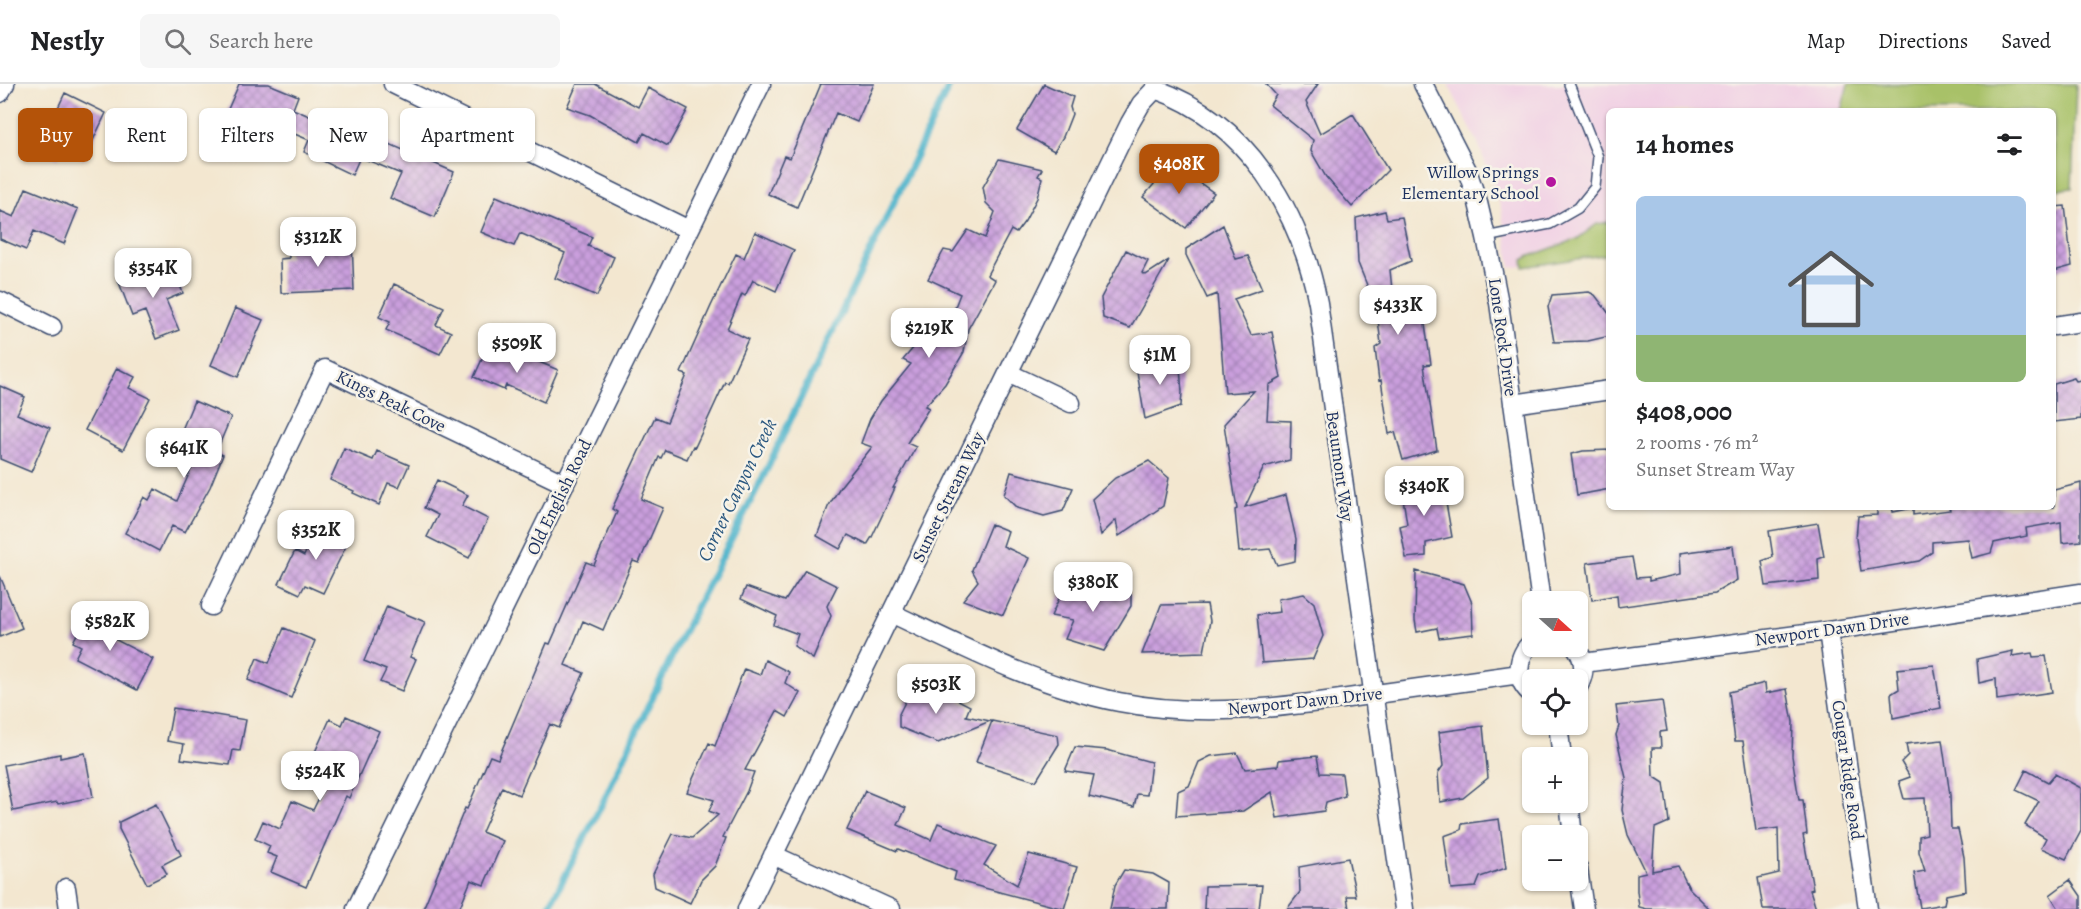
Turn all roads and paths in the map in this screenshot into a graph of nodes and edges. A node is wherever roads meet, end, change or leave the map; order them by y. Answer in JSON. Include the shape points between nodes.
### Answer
{"nodes":[{"id":1,"x":5,"y":84,"type":"edge"},
{"id":2,"x":393,"y":84,"type":"edge"},
{"id":3,"x":761,"y":84,"type":"edge"},
{"id":4,"x":1423,"y":84,"type":"edge"},
{"id":5,"x":1569,"y":84,"type":"edge"},
{"id":6,"x":1155,"y":89,"type":"joint"},
{"id":7,"x":0,"y":93,"type":"edge"},
{"id":8,"x":689,"y":230,"type":"junction"},
{"id":9,"x":1486,"y":237,"type":"junction"},
{"id":10,"x":0,"y":301,"type":"edge"},
{"id":11,"x":2081,"y":322,"type":"edge"},
{"id":12,"x":2056,"y":326,"type":"edge"},
{"id":13,"x":52,"y":327,"type":"dead end"},
{"id":14,"x":1008,"y":373,"type":"junction"},
{"id":15,"x":1606,"y":391,"type":"edge"},
{"id":16,"x":1071,"y":403,"type":"dead end"},
{"id":17,"x":1513,"y":404,"type":"junction"},
{"id":18,"x":565,"y":484,"type":"junction"},
{"id":19,"x":1539,"y":591,"type":"edge"},
{"id":20,"x":2081,"y":593,"type":"edge"},
{"id":21,"x":211,"y":606,"type":"dead end"},
{"id":22,"x":891,"y":613,"type":"junction"},
{"id":23,"x":1827,"y":631,"type":"junction"},
{"id":24,"x":1522,"y":654,"type":"edge"},
{"id":25,"x":1580,"y":657,"type":"edge"},
{"id":26,"x":1583,"y":663,"type":"junction"},
{"id":27,"x":1584,"y":669,"type":"edge"},
{"id":28,"x":1520,"y":674,"type":"junction"},
{"id":29,"x":1522,"y":679,"type":"edge"},
{"id":30,"x":1372,"y":695,"type":"junction"},
{"id":31,"x":773,"y":855,"type":"junction"},
{"id":32,"x":66,"y":888,"type":"dead end"},
{"id":33,"x":1581,"y":891,"type":"edge"},
{"id":34,"x":69,"y":909,"type":"edge"},
{"id":35,"x":356,"y":909,"type":"edge"},
{"id":36,"x":747,"y":909,"type":"edge"},
{"id":37,"x":891,"y":909,"type":"edge"},
{"id":38,"x":1404,"y":909,"type":"edge"},
{"id":39,"x":1584,"y":909,"type":"edge"},
{"id":40,"x":1868,"y":909,"type":"edge"}],
"edges":[{"from":1,"to":7,"type":"street"},
{"from":2,"to":8,"type":"street"},
{"from":3,"to":8,"type":"street","name":"Old English Road"},
{"from":4,"to":9,"type":"street","name":"Lone Rock Drive","via":[[1467,170]]},
{"from":5,"to":9,"type":"lane","via":[[1598,157],[1595,187],[1578,208],[1550,224]]},
{"from":6,"to":14,"type":"street","name":"Sunset Stream Way","via":[[1130,123]]},
{"from":6,"to":30,"type":"street","name":"Beaumont Way","via":[[1195,106],[1226,130],[1252,158],[1274,188],[1305,252],[1318,303]]},
{"from":8,"to":18,"type":"street","name":"Old English Road"},
{"from":9,"to":17,"type":"street","name":"Lone Rock Drive"},
{"from":10,"to":13,"type":"street"},
{"from":11,"to":12,"type":"street"},
{"from":14,"to":16,"type":"street"},
{"from":14,"to":22,"type":"street","name":"Sunset Stream Way"},
{"from":15,"to":17,"type":"street"},
{"from":17,"to":19,"type":"street","name":"Lone Rock Drive"},
{"from":18,"to":21,"type":"street","name":"Kings Peak Cove","via":[[326,369]]},
{"from":18,"to":35,"type":"street","name":"Old English Road"},
{"from":20,"to":23,"type":"street","name":"Newport Dawn Drive"},
{"from":22,"to":30,"type":"street","name":"Newport Dawn Drive","via":[[1009,668],[1119,702],[1229,711]]},
{"from":22,"to":31,"type":"street","name":"Sunset Stream Way"},
{"from":23,"to":26,"type":"street","name":"Newport Dawn Drive"},
{"from":23,"to":40,"type":"street","name":"Cougar Ridge Road"},
{"from":24,"to":28,"type":"street"},
{"from":25,"to":26,"type":"street"},
{"from":26,"to":27,"type":"street"},
{"from":28,"to":29,"type":"street"},
{"from":28,"to":30,"type":"street","name":"Newport Dawn Drive"},
{"from":30,"to":38,"type":"street","name":"Beaumont Way"},
{"from":31,"to":36,"type":"street","name":"Sunset Stream Way"},
{"from":31,"to":37,"type":"street"},
{"from":32,"to":34,"type":"street"},
{"from":33,"to":39,"type":"street"}]}
